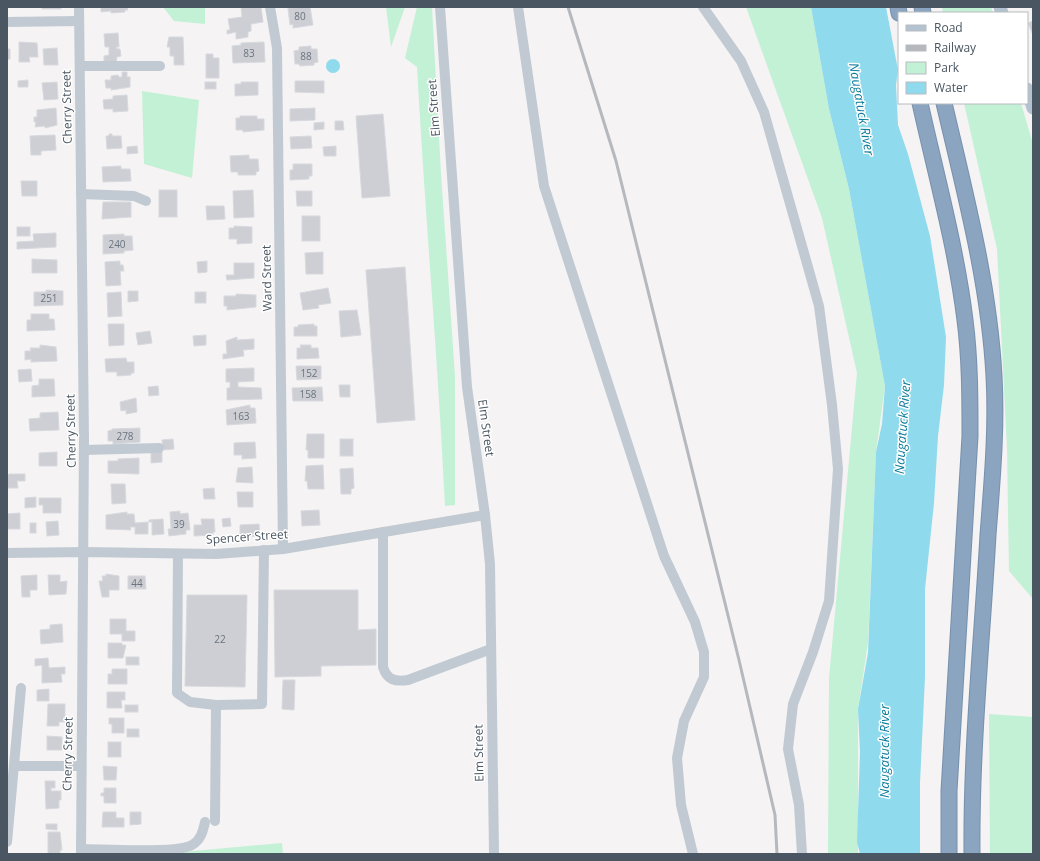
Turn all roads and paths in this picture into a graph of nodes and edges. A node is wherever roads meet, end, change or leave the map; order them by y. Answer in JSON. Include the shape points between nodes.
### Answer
{"nodes":[{"id":1,"x":79,"y":7,"type":"edge"},
{"id":2,"x":270,"y":7,"type":"edge"},
{"id":3,"x":440,"y":7,"type":"edge"},
{"id":4,"x":518,"y":7,"type":"edge"},
{"id":5,"x":703,"y":7,"type":"edge"},
{"id":6,"x":79,"y":21,"type":"junction"},
{"id":7,"x":7,"y":22,"type":"edge"},
{"id":8,"x":80,"y":66,"type":"junction"},
{"id":9,"x":160,"y":66,"type":"dead end"},
{"id":10,"x":1028,"y":92,"type":"edge"},
{"id":11,"x":920,"y":104,"type":"edge"},
{"id":12,"x":944,"y":104,"type":"edge"},
{"id":13,"x":1033,"y":108,"type":"edge"},
{"id":14,"x":81,"y":194,"type":"junction"},
{"id":15,"x":146,"y":201,"type":"dead end"},
{"id":16,"x":159,"y":448,"type":"dead end"},
{"id":17,"x":84,"y":450,"type":"junction"},
{"id":18,"x":485,"y":515,"type":"junction"},
{"id":19,"x":383,"y":532,"type":"junction"},
{"id":20,"x":283,"y":549,"type":"junction"},
{"id":21,"x":264,"y":550,"type":"junction"},
{"id":22,"x":84,"y":552,"type":"junction"},
{"id":23,"x":7,"y":553,"type":"edge"},
{"id":24,"x":178,"y":554,"type":"junction"},
{"id":25,"x":491,"y":648,"type":"junction"},
{"id":26,"x":21,"y":688,"type":"dead end"},
{"id":27,"x":216,"y":705,"type":"junction"},
{"id":28,"x":15,"y":766,"type":"junction"},
{"id":29,"x":80,"y":766,"type":"junction"},
{"id":30,"x":7,"y":842,"type":"edge"},
{"id":31,"x":81,"y":852,"type":"edge"},
{"id":32,"x":494,"y":854,"type":"edge"},
{"id":33,"x":693,"y":854,"type":"edge"},
{"id":34,"x":802,"y":854,"type":"edge"},
{"id":35,"x":949,"y":854,"type":"edge"},
{"id":36,"x":972,"y":854,"type":"edge"}],
"edges":[{"from":1,"to":6,"type":"street","name":"Cherry Street"},
{"from":2,"to":20,"type":"street","name":"Ward Street","via":[[277,48]]},
{"from":3,"to":18,"type":"street","name":"Elm Street","via":[[467,387]]},
{"from":4,"to":33,"type":"street","via":[[544,186],[664,556],[695,622],[704,652],[704,676],[684,721],[677,758],[681,805]]},
{"from":5,"to":34,"type":"street","via":[[741,61],[764,112],[819,306],[832,405],[838,469],[829,601],[814,652],[793,704],[788,749],[798,805]]},
{"from":6,"to":7,"type":"street"},
{"from":6,"to":8,"type":"street","name":"Cherry Street"},
{"from":8,"to":9,"type":"street"},
{"from":8,"to":14,"type":"street","name":"Cherry Street"},
{"from":10,"to":13,"type":"main road"},
{"from":11,"to":35,"type":"highway","via":[[960,283],[970,397],[970,436],[949,792]]},
{"from":12,"to":36,"type":"highway","via":[[987,300],[994,377],[994,452],[973,787]]},
{"from":14,"to":15,"type":"street","via":[[134,196]]},
{"from":14,"to":17,"type":"street","name":"Cherry Street"},
{"from":16,"to":17,"type":"street"},
{"from":17,"to":22,"type":"street","name":"Cherry Street"},
{"from":18,"to":19,"type":"street","name":"Spencer Street"},
{"from":18,"to":25,"type":"street","name":"Elm Street","via":[[490,564]]},
{"from":19,"to":20,"type":"street","name":"Spencer Street"},
{"from":19,"to":25,"type":"street","via":[[385,674],[391,680],[408,680]]},
{"from":20,"to":21,"type":"street","name":"Spencer Street"},
{"from":21,"to":24,"type":"street","name":"Spencer Street"},
{"from":21,"to":27,"type":"street","via":[[262,704]]},
{"from":22,"to":23,"type":"street","name":"Spencer Street"},
{"from":22,"to":24,"type":"street","name":"Spencer Street"},
{"from":22,"to":29,"type":"street","name":"Cherry Street"},
{"from":24,"to":27,"type":"street","via":[[177,693],[190,702]]},
{"from":25,"to":32,"type":"street","name":"Elm Street"},
{"from":26,"to":28,"type":"street"},
{"from":27,"to":31,"type":"street","via":[[210,821],[198,841],[180,850]]},
{"from":28,"to":29,"type":"street"},
{"from":28,"to":30,"type":"street"},
{"from":29,"to":31,"type":"street","name":"Cherry Street"}]}
